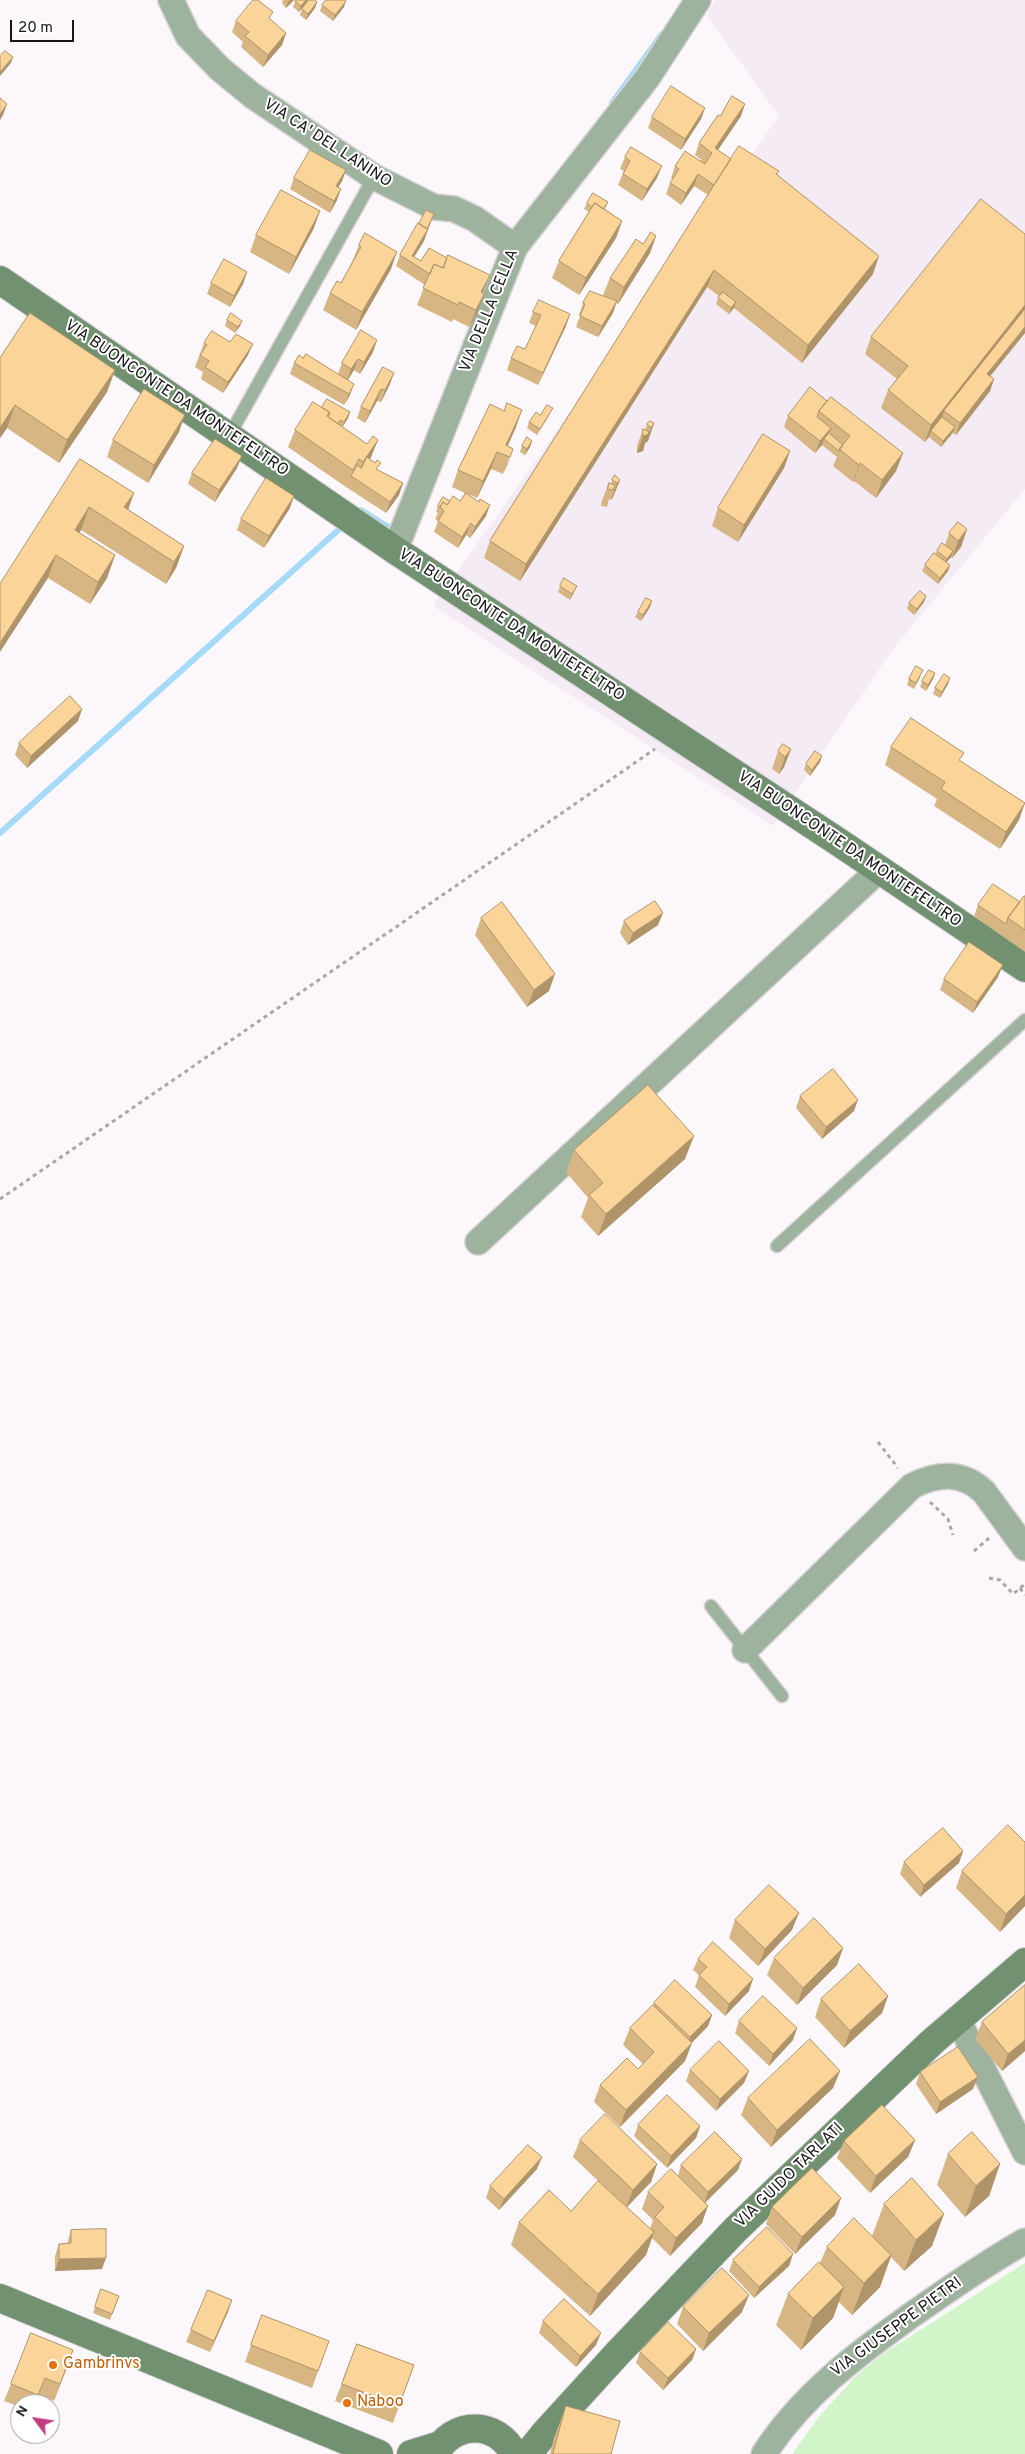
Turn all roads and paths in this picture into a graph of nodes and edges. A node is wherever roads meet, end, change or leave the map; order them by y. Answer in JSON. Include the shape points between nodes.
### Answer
{"nodes":[{"id":1,"x":171,"y":0,"type":"edge"},
{"id":2,"x":698,"y":0,"type":"edge"},
{"id":3,"x":374,"y":177,"type":"junction"},
{"id":4,"x":514,"y":247,"type":"junction"},
{"id":5,"x":0,"y":280,"type":"edge"},
{"id":6,"x":230,"y":436,"type":"junction"},
{"id":7,"x":395,"y":550,"type":"junction"},
{"id":8,"x":676,"y":735,"type":"junction"},
{"id":9,"x":880,"y":869,"type":"junction"},
{"id":10,"x":1025,"y":968,"type":"edge"},
{"id":11,"x":1025,"y":1020,"type":"edge"},
{"id":12,"x":0,"y":1199,"type":"edge"},
{"id":13,"x":478,"y":1242,"type":"dead end"},
{"id":14,"x":777,"y":1246,"type":"dead end"},
{"id":15,"x":1025,"y":1548,"type":"edge"},
{"id":16,"x":989,"y":1578,"type":"dead end"},
{"id":17,"x":1025,"y":1584,"type":"edge"},
{"id":18,"x":1020,"y":1588,"type":"junction"},
{"id":19,"x":1025,"y":1595,"type":"edge"},
{"id":20,"x":711,"y":1606,"type":"dead end"},
{"id":21,"x":745,"y":1650,"type":"junction"},
{"id":22,"x":782,"y":1696,"type":"dead end"},
{"id":23,"x":1025,"y":1962,"type":"edge"},
{"id":24,"x":958,"y":2020,"type":"junction"},
{"id":25,"x":1025,"y":2152,"type":"edge"},
{"id":26,"x":1025,"y":2241,"type":"edge"},
{"id":27,"x":0,"y":2298,"type":"edge"},
{"id":28,"x":570,"y":2405,"type":"junction"},
{"id":29,"x":506,"y":2444,"type":"edge"},
{"id":30,"x":438,"y":2450,"type":"edge"},
{"id":31,"x":382,"y":2454,"type":"edge"},
{"id":32,"x":411,"y":2454,"type":"edge"},
{"id":33,"x":528,"y":2454,"type":"edge"},
{"id":34,"x":764,"y":2454,"type":"edge"}],
"edges":[{"from":1,"to":3,"type":"street","name":"VIA CA' DEL LANINO","via":[[188,36],[220,69],[253,96]]},
{"from":2,"to":4,"type":"street","name":"VIA DELLA CELLA","via":[[648,77]]},
{"from":3,"to":4,"type":"street","name":"VIA CA' DEL LANINO","via":[[434,207],[454,209],[475,219]]},
{"from":3,"to":6,"type":"lane"},
{"from":4,"to":7,"type":"street","name":"VIA DELLA CELLA"},
{"from":5,"to":6,"type":"main road","name":"VIA BUONCONTE DA MONTEFELTRO"},
{"from":6,"to":7,"type":"main road","name":"VIA BUONCONTE DA MONTEFELTRO"},
{"from":7,"to":8,"type":"main road","name":"VIA BUONCONTE DA MONTEFELTRO"},
{"from":8,"to":9,"type":"main road","name":"VIA BUONCONTE DA MONTEFELTRO"},
{"from":8,"to":12,"type":"path"},
{"from":9,"to":10,"type":"main road","name":"VIA BUONCONTE DA MONTEFELTRO"},
{"from":9,"to":13,"type":"street"},
{"from":11,"to":14,"type":"lane"},
{"from":15,"to":21,"type":"street","via":[[976,1485],[951,1475],[923,1480],[912,1486]]},
{"from":16,"to":18,"type":"path","via":[[1000,1580],[1013,1594]]},
{"from":17,"to":18,"type":"path"},
{"from":18,"to":19,"type":"path"},
{"from":20,"to":21,"type":"lane"},
{"from":21,"to":22,"type":"lane"},
{"from":23,"to":24,"type":"main road","name":"VIA GUIDO TARLATI"},
{"from":24,"to":25,"type":"street"},
{"from":24,"to":28,"type":"main road","name":"VIA GUIDO TARLATI","via":[[860,2108],[736,2229]]},
{"from":26,"to":34,"type":"street","name":"VIA GIUSEPPE PIETRI","via":[[961,2281],[834,2373],[789,2421]]},
{"from":27,"to":31,"type":"main road"},
{"from":28,"to":29,"type":"main road","name":"VIA GUIDO TARLATI"},
{"from":28,"to":33,"type":"main road","name":"VIA GUIDO TARLATI"},
{"from":29,"to":30,"type":"main road","via":[[486,2429],[473,2427],[449,2436]]},
{"from":30,"to":32,"type":"main road"}]}
